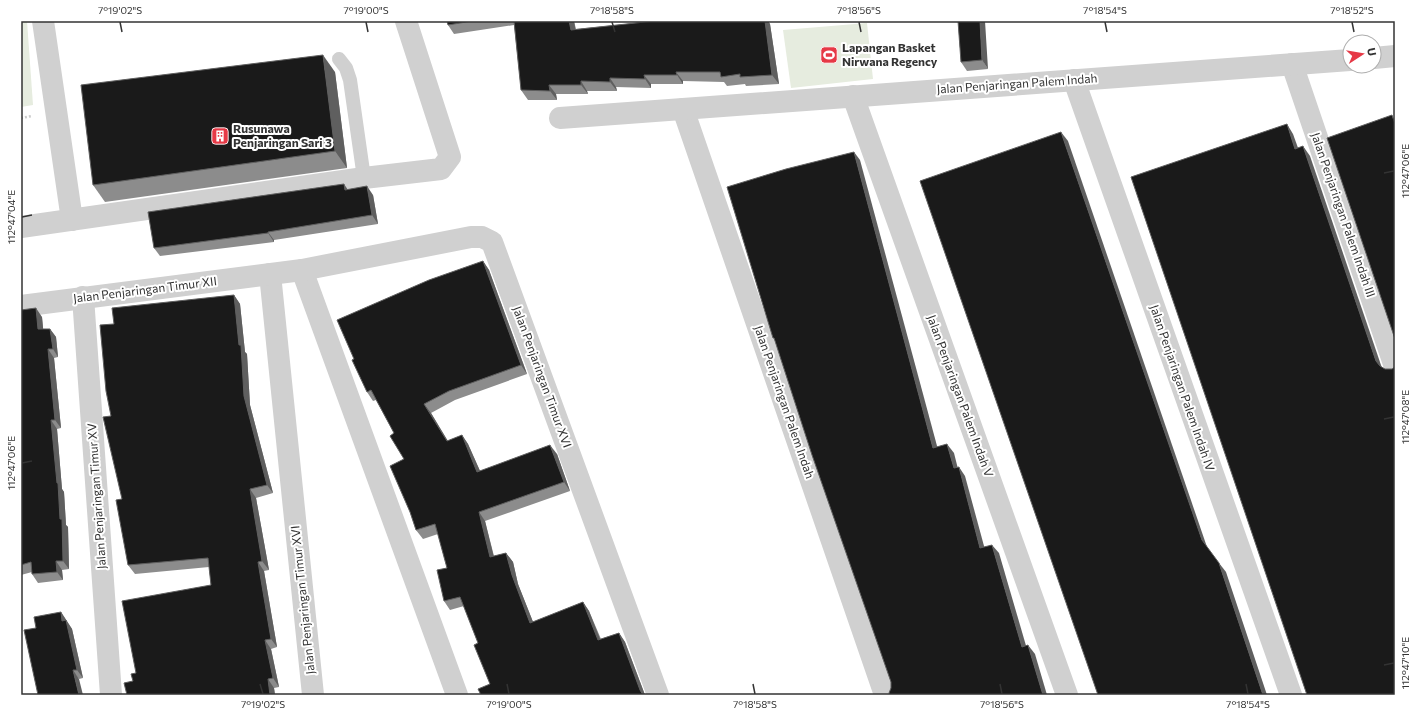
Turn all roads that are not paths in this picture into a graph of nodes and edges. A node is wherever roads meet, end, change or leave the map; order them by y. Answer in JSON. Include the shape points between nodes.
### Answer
{"nodes":[{"id":1,"x":43,"y":21,"type":"edge"},
{"id":2,"x":406,"y":21,"type":"edge"},
{"id":3,"x":1395,"y":56,"type":"edge"},
{"id":4,"x":1382,"y":57,"type":"edge"},
{"id":5,"x":339,"y":59,"type":"dead end"},
{"id":6,"x":1342,"y":61,"type":"edge"},
{"id":7,"x":1292,"y":64,"type":"junction"},
{"id":8,"x":1074,"y":80,"type":"junction"},
{"id":9,"x":853,"y":96,"type":"junction"},
{"id":10,"x":683,"y":109,"type":"junction"},
{"id":11,"x":560,"y":118,"type":"dead end"},
{"id":12,"x":364,"y":178,"type":"junction"},
{"id":13,"x":72,"y":220,"type":"junction"},
{"id":14,"x":21,"y":227,"type":"edge"},
{"id":15,"x":302,"y":270,"type":"junction"},
{"id":16,"x":270,"y":274,"type":"junction"},
{"id":17,"x":83,"y":297,"type":"junction"},
{"id":18,"x":21,"y":306,"type":"edge"},
{"id":19,"x":1395,"y":367,"type":"edge"},
{"id":20,"x":111,"y":695,"type":"edge"},
{"id":21,"x":313,"y":695,"type":"edge"},
{"id":22,"x":457,"y":695,"type":"edge"},
{"id":23,"x":658,"y":695,"type":"edge"},
{"id":24,"x":885,"y":695,"type":"edge"},
{"id":25,"x":1067,"y":695,"type":"edge"},
{"id":26,"x":1291,"y":695,"type":"edge"}],
"edges":[{"from":1,"to":13,"type":"street"},
{"from":2,"to":12,"type":"street","via":[[450,157],[442,169]]},
{"from":3,"to":4,"type":"street"},
{"from":5,"to":12,"type":"lane","via":[[346,68],[350,80]]},
{"from":6,"to":7,"type":"street","name":"Jalan Penjaringan Palem Indah"},
{"from":7,"to":8,"type":"street","name":"Jalan Penjaringan Palem Indah"},
{"from":7,"to":19,"type":"street","name":"Jalan Penjaringan Palem Indah III"},
{"from":8,"to":9,"type":"street","name":"Jalan Penjaringan Palem Indah"},
{"from":8,"to":26,"type":"street","name":"Jalan Penjaringan Palem Indah IV"},
{"from":9,"to":10,"type":"street","name":"Jalan Penjaringan Palem Indah"},
{"from":9,"to":25,"type":"street","name":"Jalan Penjaringan Palem Indah V"},
{"from":10,"to":11,"type":"street","name":"Jalan Penjaringan Palem Indah"},
{"from":10,"to":24,"type":"street","name":"Jalan Penjaringan Palem Indah"},
{"from":12,"to":13,"type":"street"},
{"from":13,"to":14,"type":"street"},
{"from":15,"to":16,"type":"street","name":"Jalan Penjaringan Timur XVI"},
{"from":15,"to":22,"type":"street"},
{"from":15,"to":23,"type":"street","name":"Jalan Penjaringan Timur XVI","via":[[471,237],[482,237],[492,242]]},
{"from":16,"to":17,"type":"street","name":"Jalan Penjaringan Timur XII"},
{"from":16,"to":21,"type":"street","name":"Jalan Penjaringan Timur XVI"},
{"from":17,"to":18,"type":"street","name":"Jalan Penjaringan Timur XII"},
{"from":17,"to":20,"type":"street","name":"Jalan Penjaringan Timur XV"}]}
